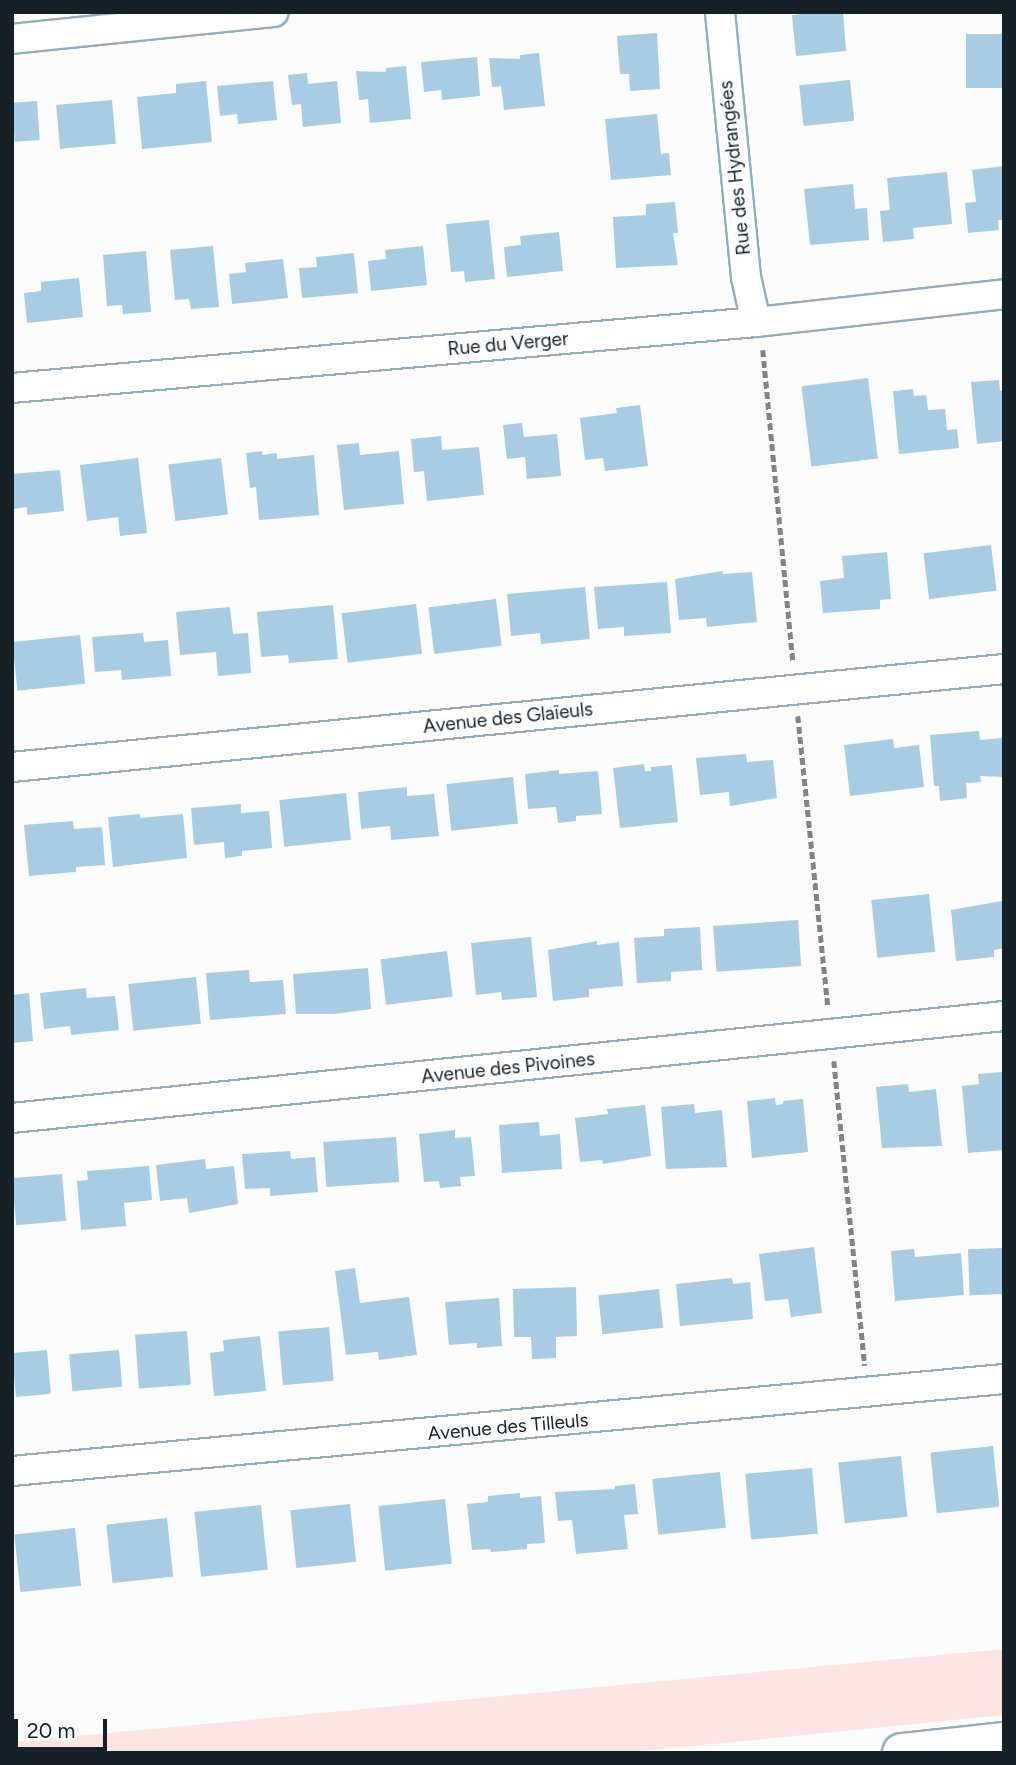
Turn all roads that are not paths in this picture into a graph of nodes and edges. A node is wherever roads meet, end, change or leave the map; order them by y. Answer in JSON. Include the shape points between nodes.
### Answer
{"nodes":[{"id":1,"x":274,"y":12,"type":"edge"},
{"id":2,"x":720,"y":12,"type":"edge"},
{"id":3,"x":12,"y":38,"type":"edge"},
{"id":4,"x":1004,"y":294,"type":"edge"},
{"id":5,"x":756,"y":322,"type":"junction"},
{"id":6,"x":12,"y":388,"type":"edge"},
{"id":7,"x":1004,"y":669,"type":"edge"},
{"id":8,"x":12,"y":767,"type":"edge"},
{"id":9,"x":1004,"y":1016,"type":"edge"},
{"id":10,"x":12,"y":1118,"type":"edge"},
{"id":11,"x":1004,"y":1379,"type":"edge"},
{"id":12,"x":12,"y":1471,"type":"edge"},
{"id":13,"x":1004,"y":1742,"type":"edge"},
{"id":14,"x":902,"y":1753,"type":"edge"}],
"edges":[{"from":1,"to":3,"type":"street"},
{"from":2,"to":5,"type":"street","name":"Rue des Hydrangées","via":[[746,277]]},
{"from":4,"to":5,"type":"street","name":"Rue du Verger"},
{"from":5,"to":6,"type":"street","name":"Rue du Verger"},
{"from":7,"to":8,"type":"street","name":"Avenue des Glaïeuls"},
{"from":9,"to":10,"type":"street","name":"Avenue des Pivoines"},
{"from":11,"to":12,"type":"street","name":"Avenue des Tilleuls"},
{"from":13,"to":14,"type":"highway"}]}
